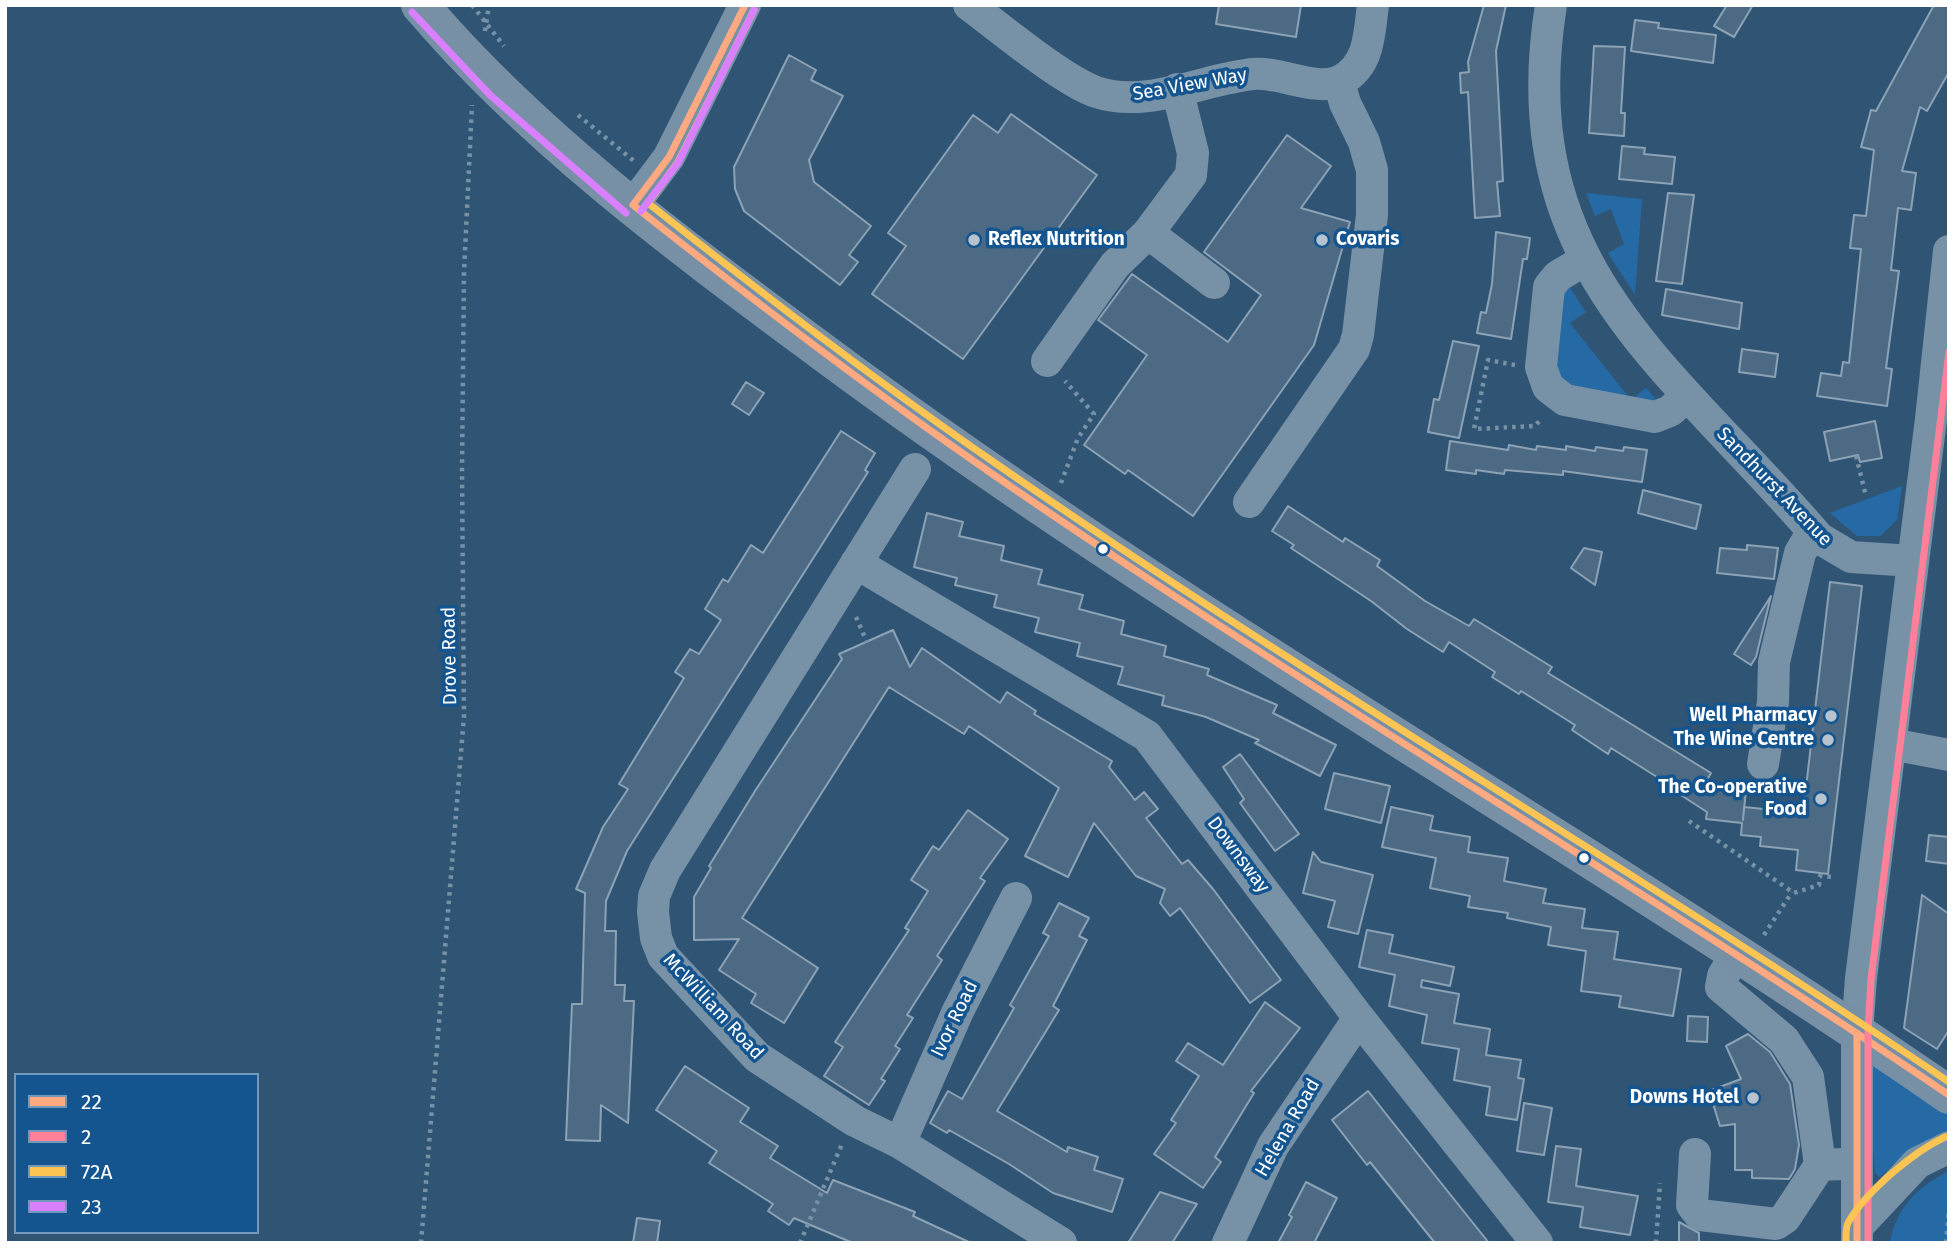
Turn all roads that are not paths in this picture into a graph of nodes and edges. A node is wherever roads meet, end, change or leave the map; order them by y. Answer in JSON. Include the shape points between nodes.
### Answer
{"nodes":[{"id":1,"x":420,"y":5,"type":"edge"},
{"id":2,"x":745,"y":5,"type":"edge"},
{"id":3,"x":969,"y":5,"type":"edge"},
{"id":4,"x":1373,"y":5,"type":"edge"},
{"id":5,"x":1551,"y":5,"type":"edge"},
{"id":6,"x":1345,"y":77,"type":"junction"},
{"id":7,"x":1177,"y":89,"type":"junction"},
{"id":8,"x":644,"y":192,"type":"junction"},
{"id":9,"x":1148,"y":233,"type":"junction"},
{"id":10,"x":1949,"y":251,"type":"edge"},
{"id":11,"x":1585,"y":260,"type":"junction"},
{"id":12,"x":1214,"y":283,"type":"dead end"},
{"id":13,"x":1047,"y":361,"type":"road end"},
{"id":14,"x":1686,"y":397,"type":"junction"},
{"id":15,"x":1940,"y":420,"type":"edge"},
{"id":16,"x":915,"y":469,"type":"dead end"},
{"id":17,"x":1249,"y":502,"type":"dead end"},
{"id":18,"x":1813,"y":531,"type":"junction"},
{"id":19,"x":1913,"y":561,"type":"junction"},
{"id":20,"x":856,"y":563,"type":"junction"},
{"id":21,"x":1891,"y":744,"type":"junction"},
{"id":22,"x":1949,"y":755,"type":"edge"},
{"id":23,"x":1763,"y":764,"type":"dead end"},
{"id":24,"x":1016,"y":898,"type":"dead end"},
{"id":25,"x":1749,"y":946,"type":"junction"},
{"id":26,"x":1359,"y":1018,"type":"junction"},
{"id":27,"x":1857,"y":1033,"type":"junction"},
{"id":28,"x":1949,"y":1095,"type":"edge"},
{"id":29,"x":900,"y":1143,"type":"junction"},
{"id":30,"x":1949,"y":1147,"type":"edge"},
{"id":31,"x":1695,"y":1154,"type":"dead end"},
{"id":32,"x":1857,"y":1164,"type":"junction"},
{"id":33,"x":1820,"y":1165,"type":"junction"},
{"id":34,"x":1857,"y":1235,"type":"edge"},
{"id":35,"x":1061,"y":1243,"type":"edge"},
{"id":36,"x":1228,"y":1243,"type":"edge"},
{"id":37,"x":1536,"y":1243,"type":"edge"}],
"edges":[{"from":1,"to":8,"type":"main road","via":[[493,61]]},
{"from":2,"to":8,"type":"street","via":[[674,147]]},
{"from":3,"to":7,"type":"street","name":"Sea View Way","via":[[1091,90],[1136,96]]},
{"from":4,"to":6,"type":"street","via":[[1366,53]]},
{"from":5,"to":11,"type":"street","name":"Sandhurst Avenue","via":[[1545,55],[1550,156],[1563,206]]},
{"from":6,"to":7,"type":"street","name":"Sea View Way","via":[[1319,83],[1255,73]]},
{"from":6,"to":17,"type":"street","via":[[1373,184],[1357,341]]},
{"from":7,"to":9,"type":"street","via":[[1194,166]]},
{"from":8,"to":25,"type":"main road","via":[[851,373],[1034,502]]},
{"from":9,"to":12,"type":"street"},
{"from":9,"to":13,"type":"street","via":[[1115,265]]},
{"from":10,"to":15,"type":"street"},
{"from":11,"to":14,"type":"street","name":"Sandhurst Avenue","via":[[1637,341]]},
{"from":11,"to":14,"type":"street","via":[[1549,287],[1541,367],[1546,383],[1557,396],[1573,402],[1655,417]]},
{"from":14,"to":18,"type":"street","name":"Sandhurst Avenue"},
{"from":15,"to":19,"type":"street"},
{"from":16,"to":20,"type":"street","name":"McWilliam Road"},
{"from":18,"to":19,"type":"street","name":"Sandhurst Avenue","via":[[1833,549],[1851,557]]},
{"from":18,"to":23,"type":"street","via":[[1800,553],[1774,662]]},
{"from":19,"to":21,"type":"street"},
{"from":20,"to":26,"type":"street","name":"Downsway","via":[[1147,736]]},
{"from":20,"to":29,"type":"street","name":"McWilliam Road","via":[[665,870],[653,912],[656,937],[670,966],[757,1057],[855,1121]]},
{"from":21,"to":22,"type":"street"},
{"from":21,"to":27,"type":"street"},
{"from":24,"to":29,"type":"street","name":"Ivor Road","via":[[958,1011]]},
{"from":25,"to":27,"type":"main road"},
{"from":25,"to":33,"type":"street","via":[[1723,976],[1721,987],[1784,1040],[1808,1077]]},
{"from":26,"to":36,"type":"street","name":"Helena Road","via":[[1273,1146]]},
{"from":26,"to":37,"type":"street","name":"Downsway"},
{"from":27,"to":28,"type":"main road"},
{"from":27,"to":32,"type":"street"},
{"from":29,"to":35,"type":"street","name":"McWilliam Road"},
{"from":30,"to":34,"type":"street","via":[[1917,1163]]},
{"from":31,"to":33,"type":"street","via":[[1692,1205],[1700,1215],[1776,1224],[1785,1218]]},
{"from":32,"to":33,"type":"street"},
{"from":32,"to":34,"type":"street"}]}
